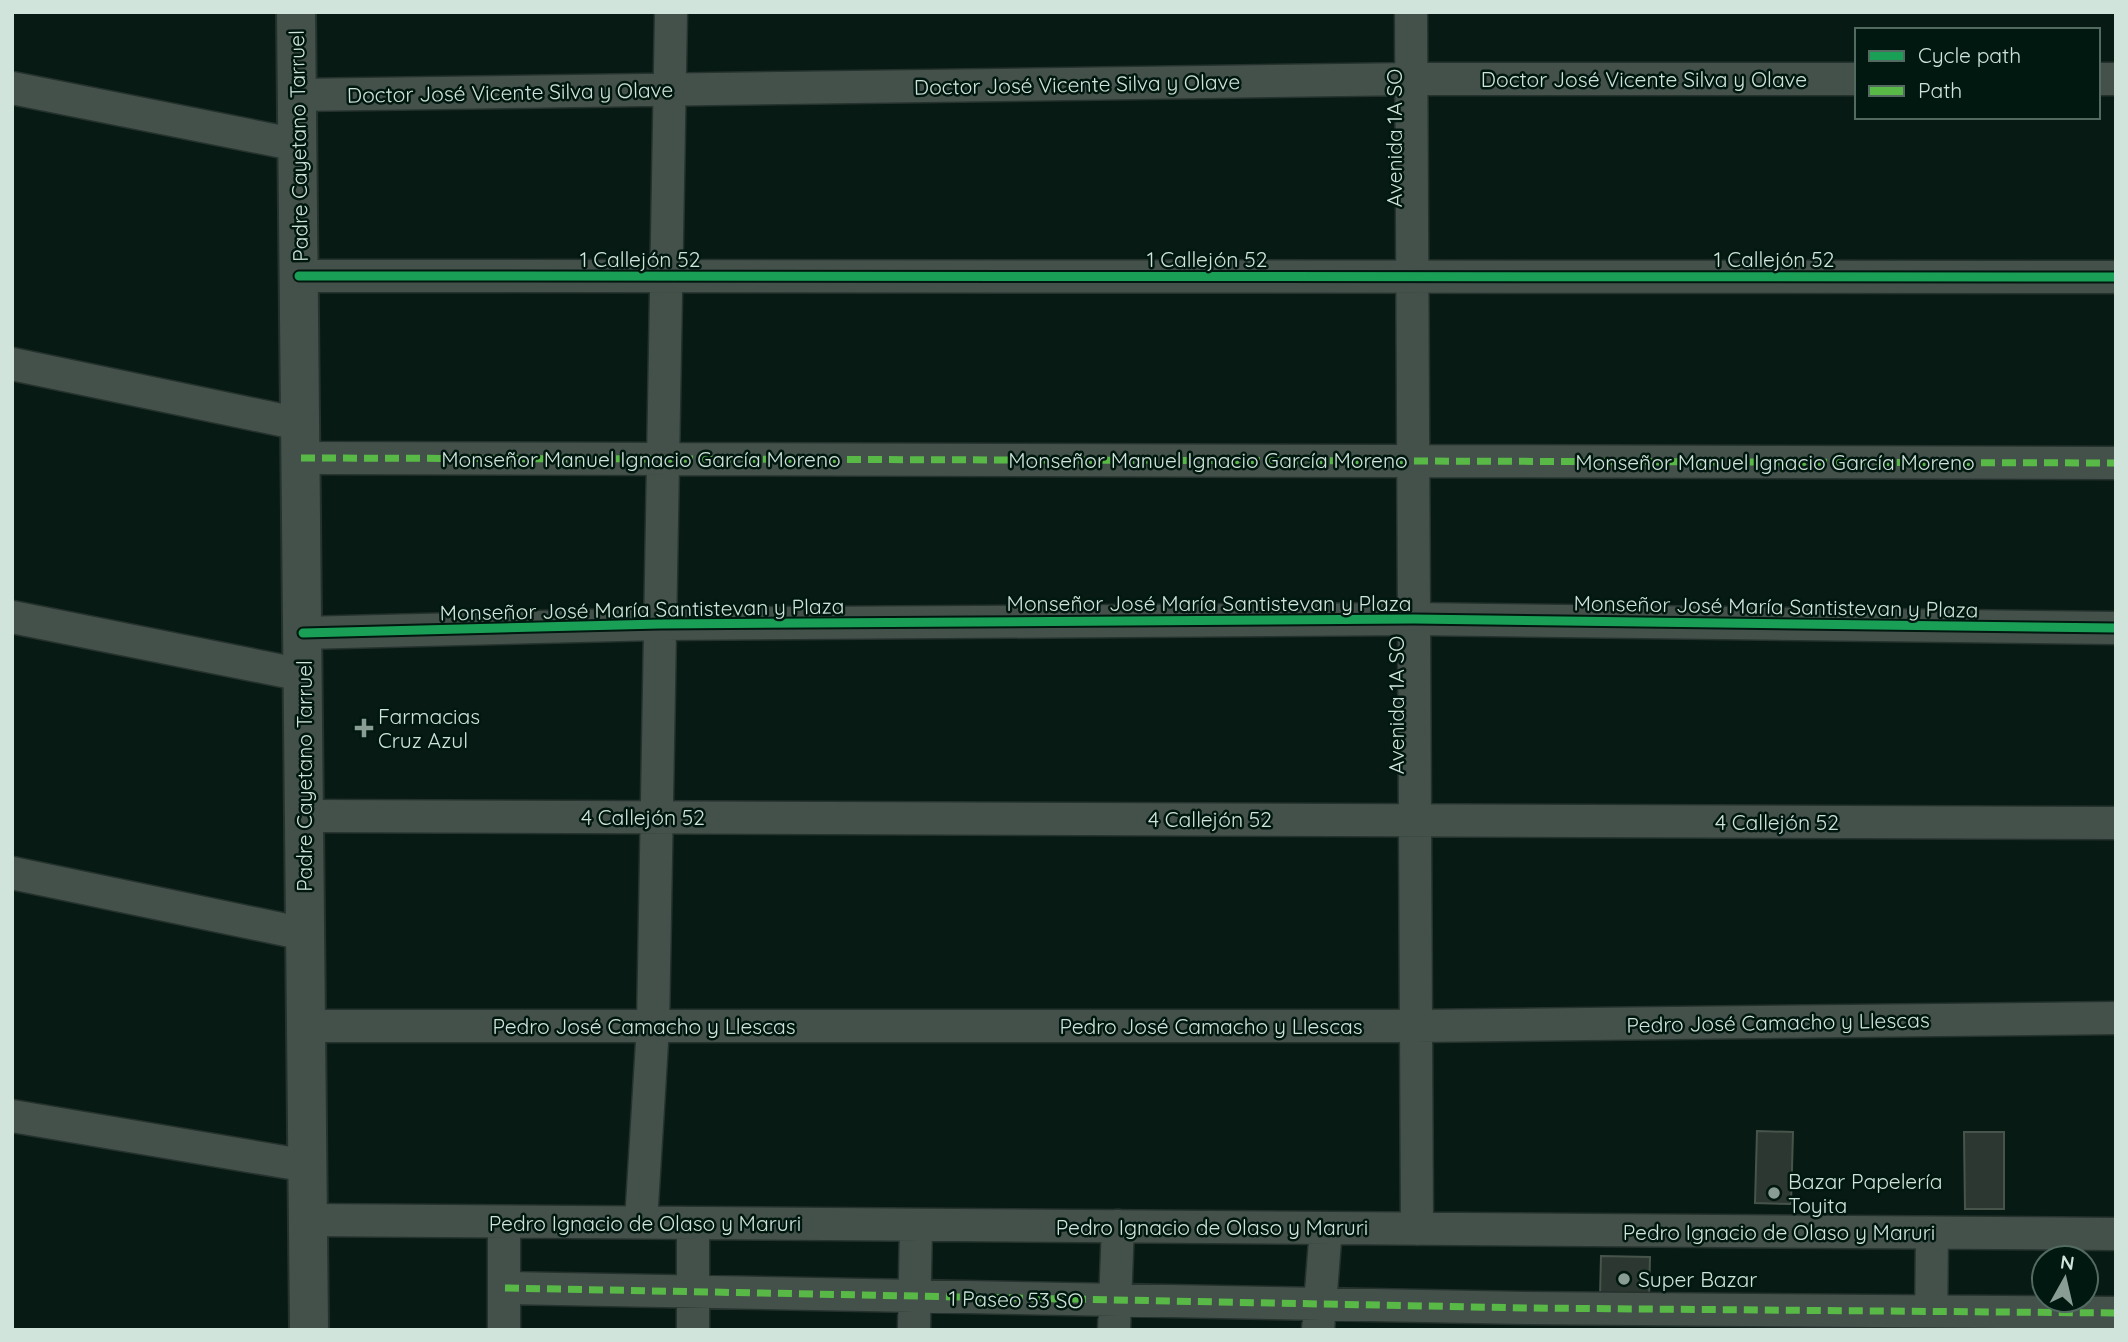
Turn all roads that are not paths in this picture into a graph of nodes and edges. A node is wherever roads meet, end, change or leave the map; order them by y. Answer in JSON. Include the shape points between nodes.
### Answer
{"nodes":[{"id":1,"x":296,"y":12,"type":"edge"},
{"id":2,"x":671,"y":12,"type":"edge"},
{"id":3,"x":1411,"y":12,"type":"edge"},
{"id":4,"x":1412,"y":79,"type":"junction"},
{"id":5,"x":1855,"y":79,"type":"edge"},
{"id":6,"x":12,"y":88,"type":"edge"},
{"id":7,"x":670,"y":89,"type":"junction"},
{"id":8,"x":297,"y":95,"type":"junction"},
{"id":9,"x":298,"y":145,"type":"junction"},
{"id":10,"x":299,"y":276,"type":"junction"},
{"id":11,"x":666,"y":276,"type":"junction"},
{"id":12,"x":1412,"y":277,"type":"junction"},
{"id":13,"x":2116,"y":277,"type":"edge"},
{"id":14,"x":12,"y":364,"type":"edge"},
{"id":15,"x":300,"y":441,"type":"junction"},
{"id":16,"x":663,"y":458,"type":"junction"},
{"id":17,"x":1413,"y":461,"type":"junction"},
{"id":18,"x":2116,"y":463,"type":"edge"},
{"id":19,"x":12,"y":617,"type":"edge"},
{"id":20,"x":1414,"y":619,"type":"junction"},
{"id":21,"x":660,"y":624,"type":"junction"},
{"id":22,"x":2116,"y":628,"type":"edge"},
{"id":23,"x":303,"y":633,"type":"junction"},
{"id":24,"x":303,"y":675,"type":"junction"},
{"id":25,"x":304,"y":816,"type":"junction"},
{"id":26,"x":657,"y":817,"type":"junction"},
{"id":27,"x":1414,"y":820,"type":"junction"},
{"id":28,"x":2116,"y":823,"type":"edge"},
{"id":29,"x":12,"y":873,"type":"edge"},
{"id":30,"x":305,"y":933,"type":"junction"},
{"id":31,"x":2116,"y":1018,"type":"edge"},
{"id":32,"x":306,"y":1026,"type":"junction"},
{"id":33,"x":653,"y":1026,"type":"junction"},
{"id":34,"x":1416,"y":1026,"type":"junction"},
{"id":35,"x":12,"y":1116,"type":"edge"},
{"id":36,"x":308,"y":1166,"type":"junction"},
{"id":37,"x":308,"y":1220,"type":"junction"},
{"id":38,"x":504,"y":1222,"type":"junction"},
{"id":39,"x":641,"y":1222,"type":"junction"},
{"id":40,"x":693,"y":1223,"type":"junction"},
{"id":41,"x":916,"y":1225,"type":"junction"},
{"id":42,"x":1118,"y":1226,"type":"junction"},
{"id":43,"x":1326,"y":1228,"type":"junction"},
{"id":44,"x":1416,"y":1229,"type":"junction"},
{"id":45,"x":1932,"y":1233,"type":"junction"},
{"id":46,"x":2116,"y":1234,"type":"edge"},
{"id":47,"x":505,"y":1289,"type":"junction"},
{"id":48,"x":692,"y":1292,"type":"junction"},
{"id":49,"x":914,"y":1297,"type":"junction"},
{"id":50,"x":2116,"y":1313,"type":"edge"},
{"id":51,"x":1114,"y":1315,"type":"edge"},
{"id":52,"x":1319,"y":1317,"type":"edge"},
{"id":53,"x":1527,"y":1319,"type":"edge"},
{"id":54,"x":1738,"y":1320,"type":"edge"},
{"id":55,"x":1932,"y":1321,"type":"edge"},
{"id":56,"x":309,"y":1330,"type":"edge"},
{"id":57,"x":504,"y":1330,"type":"edge"},
{"id":58,"x":693,"y":1330,"type":"edge"},
{"id":59,"x":914,"y":1330,"type":"edge"}],
"edges":[{"from":1,"to":8,"type":"street","name":"Padre Cayetano Tarruel"},
{"from":2,"to":7,"type":"street"},
{"from":3,"to":4,"type":"street","name":"Avenida 1A SO"},
{"from":4,"to":5,"type":"street","name":"Doctor José Vicente Silva y Olave"},
{"from":4,"to":7,"type":"street","name":"Doctor José Vicente Silva y Olave"},
{"from":4,"to":12,"type":"street","name":"Avenida 1A SO"},
{"from":6,"to":9,"type":"street"},
{"from":7,"to":8,"type":"street","name":"Doctor José Vicente Silva y Olave"},
{"from":7,"to":11,"type":"street"},
{"from":8,"to":9,"type":"street","name":"Padre Cayetano Tarruel"},
{"from":9,"to":10,"type":"street","name":"Padre Cayetano Tarruel"},
{"from":10,"to":11,"type":"street","name":"1 Callejón 52"},
{"from":10,"to":15,"type":"street","name":"Padre Cayetano Tarruel"},
{"from":11,"to":12,"type":"street","name":"1 Callejón 52"},
{"from":11,"to":16,"type":"street"},
{"from":12,"to":13,"type":"street","name":"1 Callejón 52"},
{"from":12,"to":17,"type":"street","name":"Avenida 1A SO"},
{"from":14,"to":15,"type":"street","name":"Monseñor Manuel Ignacio García Moreno"},
{"from":15,"to":16,"type":"street","name":"Monseñor Manuel Ignacio García Moreno"},
{"from":15,"to":23,"type":"street","name":"Padre Cayetano Tarruel"},
{"from":16,"to":17,"type":"street","name":"Monseñor Manuel Ignacio García Moreno"},
{"from":16,"to":21,"type":"street"},
{"from":17,"to":18,"type":"street","name":"Monseñor Manuel Ignacio García Moreno"},
{"from":17,"to":20,"type":"street","name":"Avenida 1A SO"},
{"from":19,"to":24,"type":"street"},
{"from":20,"to":21,"type":"street","name":"Monseñor José María Santistevan y Plaza"},
{"from":20,"to":22,"type":"street","name":"Monseñor José María Santistevan y Plaza"},
{"from":20,"to":27,"type":"street","name":"Avenida 1A SO"},
{"from":21,"to":23,"type":"street","name":"Monseñor José María Santistevan y Plaza"},
{"from":21,"to":26,"type":"street"},
{"from":23,"to":24,"type":"street","name":"Padre Cayetano Tarruel"},
{"from":24,"to":25,"type":"street","name":"Padre Cayetano Tarruel"},
{"from":25,"to":26,"type":"street","name":"4 Callejón 52"},
{"from":25,"to":30,"type":"street","name":"Padre Cayetano Tarruel"},
{"from":26,"to":27,"type":"street","name":"4 Callejón 52"},
{"from":26,"to":33,"type":"street"},
{"from":27,"to":28,"type":"street","name":"4 Callejón 52"},
{"from":27,"to":34,"type":"street","name":"Avenida 1A SO"},
{"from":29,"to":30,"type":"street"},
{"from":30,"to":32,"type":"street","name":"Padre Cayetano Tarruel"},
{"from":31,"to":34,"type":"street","name":"Pedro José Camacho y Llescas"},
{"from":32,"to":33,"type":"street","name":"Pedro José Camacho y Llescas"},
{"from":32,"to":36,"type":"street","name":"Padre Cayetano Tarruel"},
{"from":33,"to":34,"type":"street","name":"Pedro José Camacho y Llescas"},
{"from":33,"to":39,"type":"street"},
{"from":34,"to":44,"type":"street","name":"Avenida 1A SO"},
{"from":35,"to":36,"type":"street"},
{"from":36,"to":37,"type":"street","name":"Padre Cayetano Tarruel"},
{"from":37,"to":38,"type":"street","name":"Pedro Ignacio de Olaso y Maruri"},
{"from":37,"to":56,"type":"street","name":"Padre Cayetano Tarruel"},
{"from":38,"to":39,"type":"street","name":"Pedro Ignacio de Olaso y Maruri"},
{"from":38,"to":47,"type":"street"},
{"from":39,"to":40,"type":"street","name":"Pedro Ignacio de Olaso y Maruri"},
{"from":40,"to":41,"type":"street","name":"Pedro Ignacio de Olaso y Maruri"},
{"from":40,"to":48,"type":"street"},
{"from":41,"to":42,"type":"street","name":"Pedro Ignacio de Olaso y Maruri"},
{"from":41,"to":49,"type":"street"},
{"from":42,"to":43,"type":"street","name":"Pedro Ignacio de Olaso y Maruri"},
{"from":42,"to":51,"type":"street"},
{"from":43,"to":44,"type":"street","name":"Pedro Ignacio de Olaso y Maruri"},
{"from":43,"to":52,"type":"street"},
{"from":44,"to":45,"type":"street","name":"Pedro Ignacio de Olaso y Maruri"},
{"from":45,"to":46,"type":"street","name":"Pedro Ignacio de Olaso y Maruri"},
{"from":45,"to":55,"type":"street"},
{"from":47,"to":48,"type":"street","name":"1 Paseo 53 SO"},
{"from":47,"to":57,"type":"street"},
{"from":48,"to":49,"type":"street","name":"1 Paseo 53 SO"},
{"from":48,"to":58,"type":"street"},
{"from":49,"to":51,"type":"street","name":"1 Paseo 53 SO"},
{"from":49,"to":59,"type":"street"},
{"from":50,"to":55,"type":"street"},
{"from":51,"to":52,"type":"street","name":"1 Paseo 53 SO"},
{"from":52,"to":53,"type":"street","name":"1 Paseo 53 SO"},
{"from":53,"to":54,"type":"street","name":"1 Paseo 53 SO"},
{"from":54,"to":55,"type":"street"}]}
